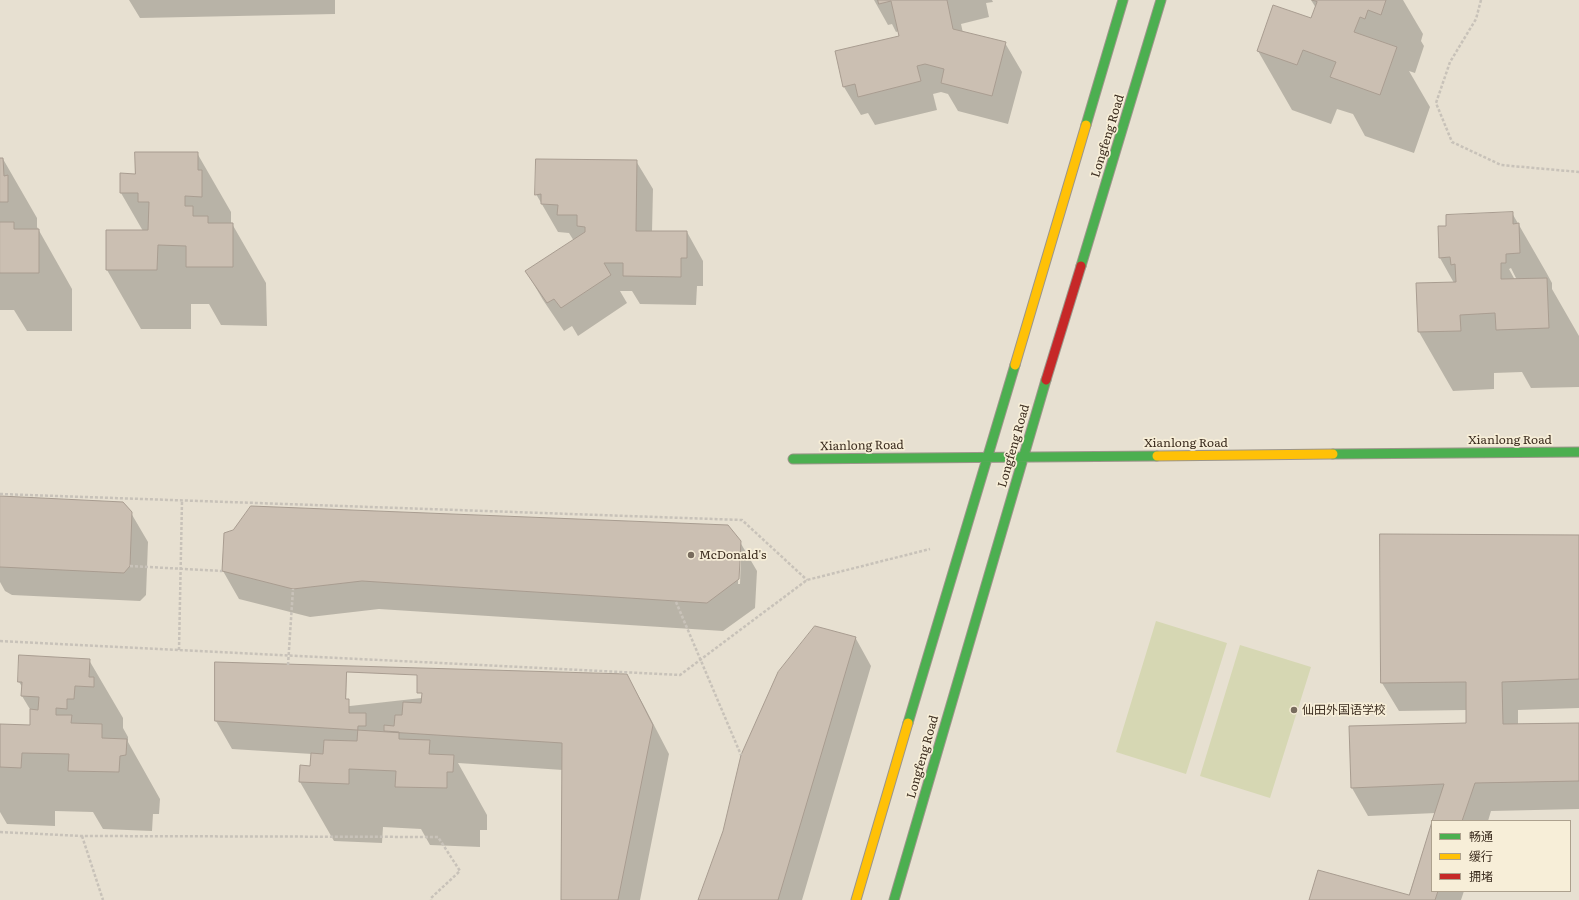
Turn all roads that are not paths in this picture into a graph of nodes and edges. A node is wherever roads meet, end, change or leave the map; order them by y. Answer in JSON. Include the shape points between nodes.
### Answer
{"nodes":[{"id":1,"x":1123,"y":0,"type":"edge"},
{"id":2,"x":1162,"y":0,"type":"edge"},
{"id":3,"x":1579,"y":452,"type":"edge"},
{"id":4,"x":1024,"y":456,"type":"junction"},
{"id":5,"x":987,"y":457,"type":"junction"},
{"id":6,"x":793,"y":459,"type":"dead end"},
{"id":7,"x":856,"y":900,"type":"edge"},
{"id":8,"x":894,"y":900,"type":"edge"}],
"edges":[{"from":1,"to":5,"type":"street","name":"Longfeng Road"},
{"from":2,"to":4,"type":"street","name":"Longfeng Road"},
{"from":3,"to":4,"type":"street","name":"Xianlong Road"},
{"from":4,"to":5,"type":"street","name":"Xianlong Road"},
{"from":4,"to":8,"type":"street","name":"Longfeng Road"},
{"from":5,"to":6,"type":"street","name":"Xianlong Road"},
{"from":5,"to":7,"type":"street","name":"Longfeng Road"}]}
